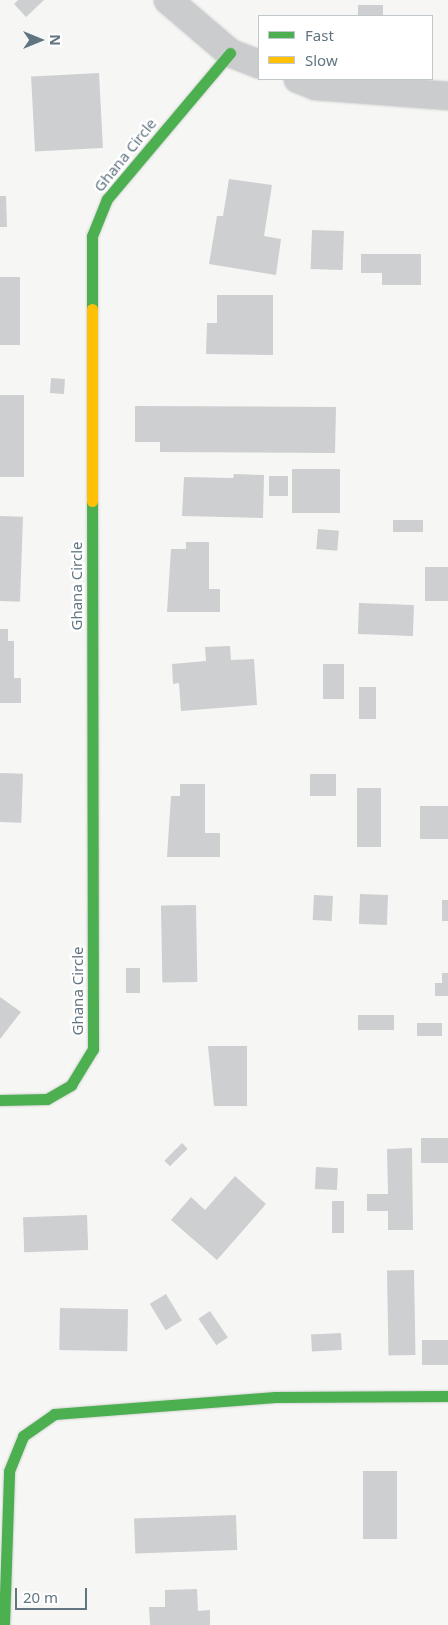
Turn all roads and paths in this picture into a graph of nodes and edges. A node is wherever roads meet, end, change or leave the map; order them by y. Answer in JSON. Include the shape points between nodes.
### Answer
{"nodes":[{"id":1,"x":168,"y":0,"type":"edge"},
{"id":2,"x":230,"y":53,"type":"junction"},
{"id":3,"x":258,"y":64,"type":"edge"},
{"id":4,"x":301,"y":80,"type":"edge"},
{"id":5,"x":448,"y":96,"type":"edge"},
{"id":6,"x":0,"y":1100,"type":"edge"},
{"id":7,"x":448,"y":1396,"type":"edge"},
{"id":8,"x":4,"y":1625,"type":"edge"}],
"edges":[{"from":1,"to":2,"type":"street"},
{"from":2,"to":3,"type":"street"},
{"from":2,"to":6,"type":"street","name":"Ghana Circle","via":[[107,199],[92,236],[93,1049],[84,1069],[71,1085],[47,1099]]},
{"from":4,"to":5,"type":"street","via":[[316,86]]},
{"from":7,"to":8,"type":"street","via":[[275,1397],[54,1414],[22,1436],[9,1471]]}]}
